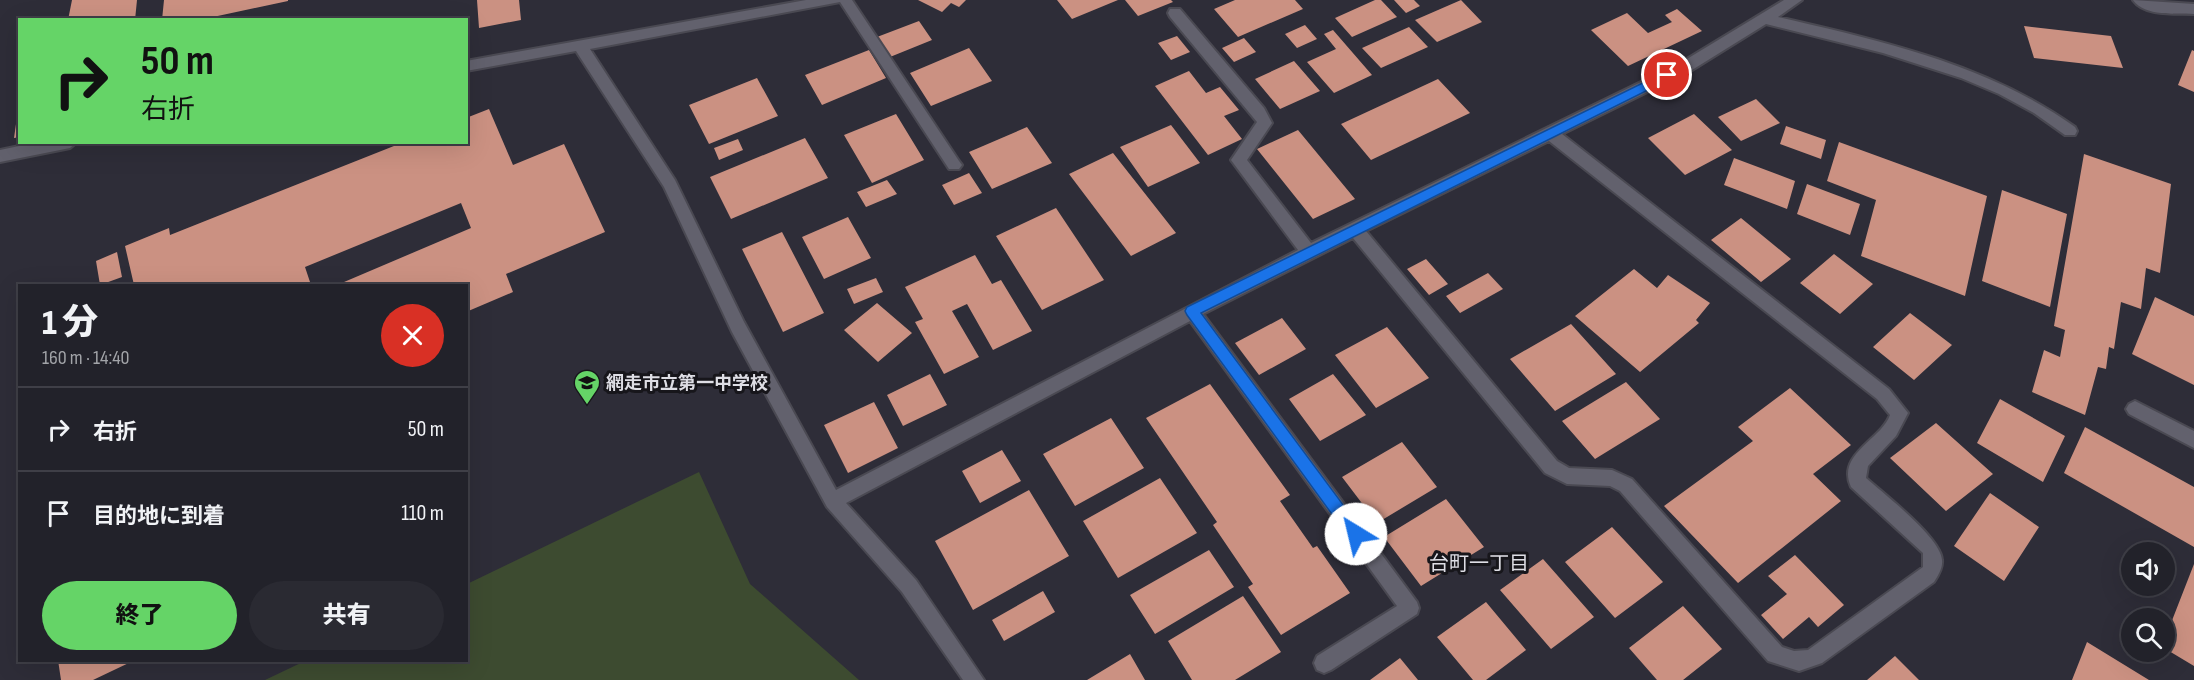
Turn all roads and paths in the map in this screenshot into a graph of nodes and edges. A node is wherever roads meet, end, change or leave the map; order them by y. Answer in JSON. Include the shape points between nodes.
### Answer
{"nodes":[{"id":1,"x":834,"y":0,"type":"edge"},
{"id":2,"x":845,"y":0,"type":"edge"},
{"id":3,"x":1795,"y":0,"type":"edge"},
{"id":4,"x":2140,"y":0,"type":"edge"},
{"id":5,"x":2194,"y":9,"type":"edge"},
{"id":6,"x":1175,"y":13,"type":"dead end"},
{"id":7,"x":1765,"y":19,"type":"junction"},
{"id":8,"x":579,"y":44,"type":"junction"},
{"id":9,"x":468,"y":66,"type":"edge"},
{"id":10,"x":2070,"y":132,"type":"dead end"},
{"id":11,"x":1550,"y":133,"type":"junction"},
{"id":12,"x":60,"y":144,"type":"edge"},
{"id":13,"x":0,"y":156,"type":"edge"},
{"id":14,"x":954,"y":165,"type":"dead end"},
{"id":15,"x":1355,"y":229,"type":"junction"},
{"id":16,"x":1310,"y":252,"type":"junction"},
{"id":17,"x":1192,"y":311,"type":"junction"},
{"id":18,"x":2135,"y":409,"type":"dead end"},
{"id":19,"x":2194,"y":440,"type":"edge"},
{"id":20,"x":832,"y":501,"type":"junction"},
{"id":21,"x":1324,"y":663,"type":"dead end"},
{"id":22,"x":974,"y":680,"type":"edge"}],
"edges":[{"from":1,"to":8,"type":"street"},
{"from":2,"to":14,"type":"street"},
{"from":3,"to":7,"type":"street"},
{"from":4,"to":5,"type":"street","via":[[2150,6]]},
{"from":6,"to":16,"type":"street","via":[[1259,112],[1265,123],[1239,160]]},
{"from":7,"to":10,"type":"street","via":[[1930,62],[2015,95]]},
{"from":7,"to":11,"type":"street","via":[[1687,66]]},
{"from":8,"to":9,"type":"street"},
{"from":8,"to":20,"type":"street","via":[[670,184],[738,327]]},
{"from":11,"to":15,"type":"street"},
{"from":11,"to":15,"type":"street","via":[[1883,394],[1899,413],[1898,422],[1862,458],[1857,481],[1929,547],[1933,568],[1928,576],[1806,662],[1790,661],[1775,654],[1626,485],[1612,478],[1567,476],[1551,467]]},
{"from":12,"to":13,"type":"street"},
{"from":15,"to":16,"type":"street"},
{"from":16,"to":17,"type":"street"},
{"from":17,"to":20,"type":"street"},
{"from":17,"to":21,"type":"street","via":[[1410,608]]},
{"from":18,"to":19,"type":"street"},
{"from":20,"to":22,"type":"street","via":[[909,586]]}]}
